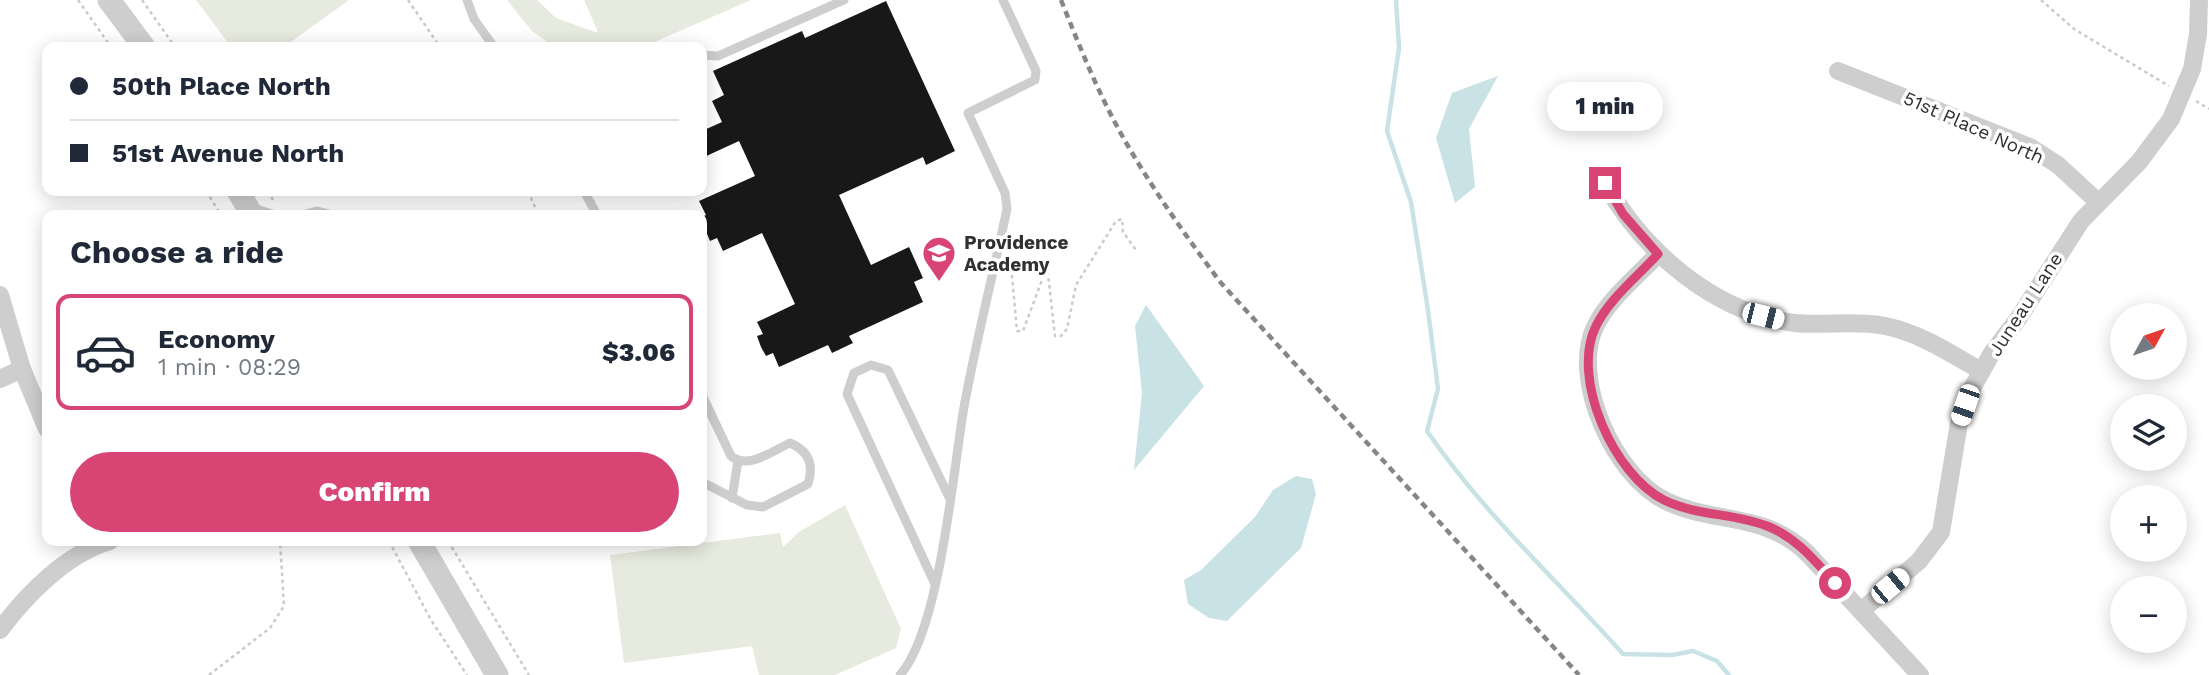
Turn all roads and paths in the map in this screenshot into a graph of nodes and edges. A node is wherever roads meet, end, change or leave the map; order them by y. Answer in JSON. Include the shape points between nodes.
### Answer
{"nodes":[{"id":1,"x":78,"y":0,"type":"edge"},
{"id":2,"x":110,"y":0,"type":"edge"},
{"id":3,"x":142,"y":0,"type":"edge"},
{"id":4,"x":408,"y":0,"type":"edge"},
{"id":5,"x":467,"y":0,"type":"edge"},
{"id":6,"x":844,"y":0,"type":"edge"},
{"id":7,"x":1003,"y":0,"type":"edge"},
{"id":8,"x":2041,"y":0,"type":"edge"},
{"id":9,"x":2199,"y":0,"type":"edge"},
{"id":10,"x":107,"y":42,"type":"edge"},
{"id":11,"x":140,"y":42,"type":"edge"},
{"id":12,"x":171,"y":42,"type":"edge"},
{"id":13,"x":437,"y":42,"type":"edge"},
{"id":14,"x":490,"y":42,"type":"edge"},
{"id":15,"x":707,"y":55,"type":"edge"},
{"id":16,"x":1838,"y":71,"type":"dead end"},
{"id":17,"x":2183,"y":94,"type":"junction"},
{"id":18,"x":1605,"y":183,"type":"dead end"},
{"id":19,"x":2098,"y":202,"type":"junction"},
{"id":20,"x":998,"y":249,"type":"junction"},
{"id":21,"x":1136,"y":250,"type":"dead end"},
{"id":22,"x":1658,"y":254,"type":"junction"},
{"id":23,"x":0,"y":295,"type":"edge"},
{"id":24,"x":22,"y":369,"type":"junction"},
{"id":25,"x":1981,"y":371,"type":"junction"},
{"id":26,"x":0,"y":379,"type":"edge"},
{"id":27,"x":707,"y":406,"type":"edge"},
{"id":28,"x":42,"y":417,"type":"edge"},
{"id":29,"x":738,"y":461,"type":"junction"},
{"id":30,"x":707,"y":485,"type":"edge"},
{"id":31,"x":733,"y":498,"type":"junction"},
{"id":32,"x":949,"y":499,"type":"junction"},
{"id":33,"x":94,"y":546,"type":"edge"},
{"id":34,"x":280,"y":546,"type":"edge"},
{"id":35,"x":392,"y":546,"type":"edge"},
{"id":36,"x":422,"y":546,"type":"edge"},
{"id":37,"x":451,"y":546,"type":"edge"},
{"id":38,"x":935,"y":586,"type":"junction"},
{"id":39,"x":1861,"y":611,"type":"junction"},
{"id":40,"x":1,"y":625,"type":"edge"},
{"id":41,"x":209,"y":675,"type":"edge"},
{"id":42,"x":467,"y":675,"type":"edge"},
{"id":43,"x":497,"y":675,"type":"edge"},
{"id":44,"x":529,"y":675,"type":"edge"},
{"id":45,"x":900,"y":675,"type":"edge"},
{"id":46,"x":1920,"y":675,"type":"edge"}],
"edges":[{"from":1,"to":10,"type":"path"},
{"from":2,"to":11,"type":"street"},
{"from":3,"to":12,"type":"path"},
{"from":4,"to":13,"type":"path"},
{"from":5,"to":14,"type":"lane"},
{"from":6,"to":15,"type":"lane","via":[[719,56]]},
{"from":7,"to":20,"type":"lane","via":[[1036,71],[1029,85],[968,113],[1005,193],[1007,209]]},
{"from":8,"to":17,"type":"path","via":[[2074,29]]},
{"from":9,"to":17,"type":"street","name":"Juneau Lane","via":[[2196,52]]},
{"from":16,"to":19,"type":"street","name":"51st Place North","via":[[2030,147],[2058,165]]},
{"from":17,"to":19,"type":"street","name":"Juneau Lane","via":[[2151,149]]},
{"from":18,"to":22,"type":"street","via":[[1623,214]]},
{"from":19,"to":25,"type":"street","name":"Juneau Lane","via":[[2065,241],[2024,311]]},
{"from":20,"to":21,"type":"path","via":[[1010,252],[1017,331],[1023,331],[1045,272],[1055,336],[1067,329],[1076,285],[1116,221],[1122,219],[1123,232]]},
{"from":20,"to":32,"type":"lane"},
{"from":22,"to":25,"type":"street","via":[[1746,310],[1797,323],[1886,326],[1921,338]]},
{"from":22,"to":39,"type":"street","via":[[1602,314],[1589,345],[1589,380],[1616,454],[1642,486],[1665,501],[1765,525],[1788,536]]},
{"from":23,"to":24,"type":"street"},
{"from":24,"to":26,"type":"street"},
{"from":24,"to":28,"type":"street"},
{"from":25,"to":39,"type":"street","name":"Juneau Lane","via":[[1954,441],[1941,533],[1928,553]]},
{"from":27,"to":29,"type":"lane","via":[[731,456]]},
{"from":29,"to":31,"type":"lane"},
{"from":29,"to":31,"type":"lane","via":[[747,463],[790,443],[806,454],[811,475],[807,484],[763,507]]},
{"from":30,"to":31,"type":"lane"},
{"from":32,"to":38,"type":"lane"},
{"from":32,"to":38,"type":"lane","via":[[888,370],[871,365],[854,373],[847,394]]},
{"from":33,"to":40,"type":"street","via":[[34,591]]},
{"from":34,"to":41,"type":"path","via":[[285,606],[270,628]]},
{"from":35,"to":42,"type":"path"},
{"from":36,"to":43,"type":"street"},
{"from":37,"to":44,"type":"path"},
{"from":38,"to":45,"type":"lane","via":[[908,666]]},
{"from":39,"to":46,"type":"street"}]}
